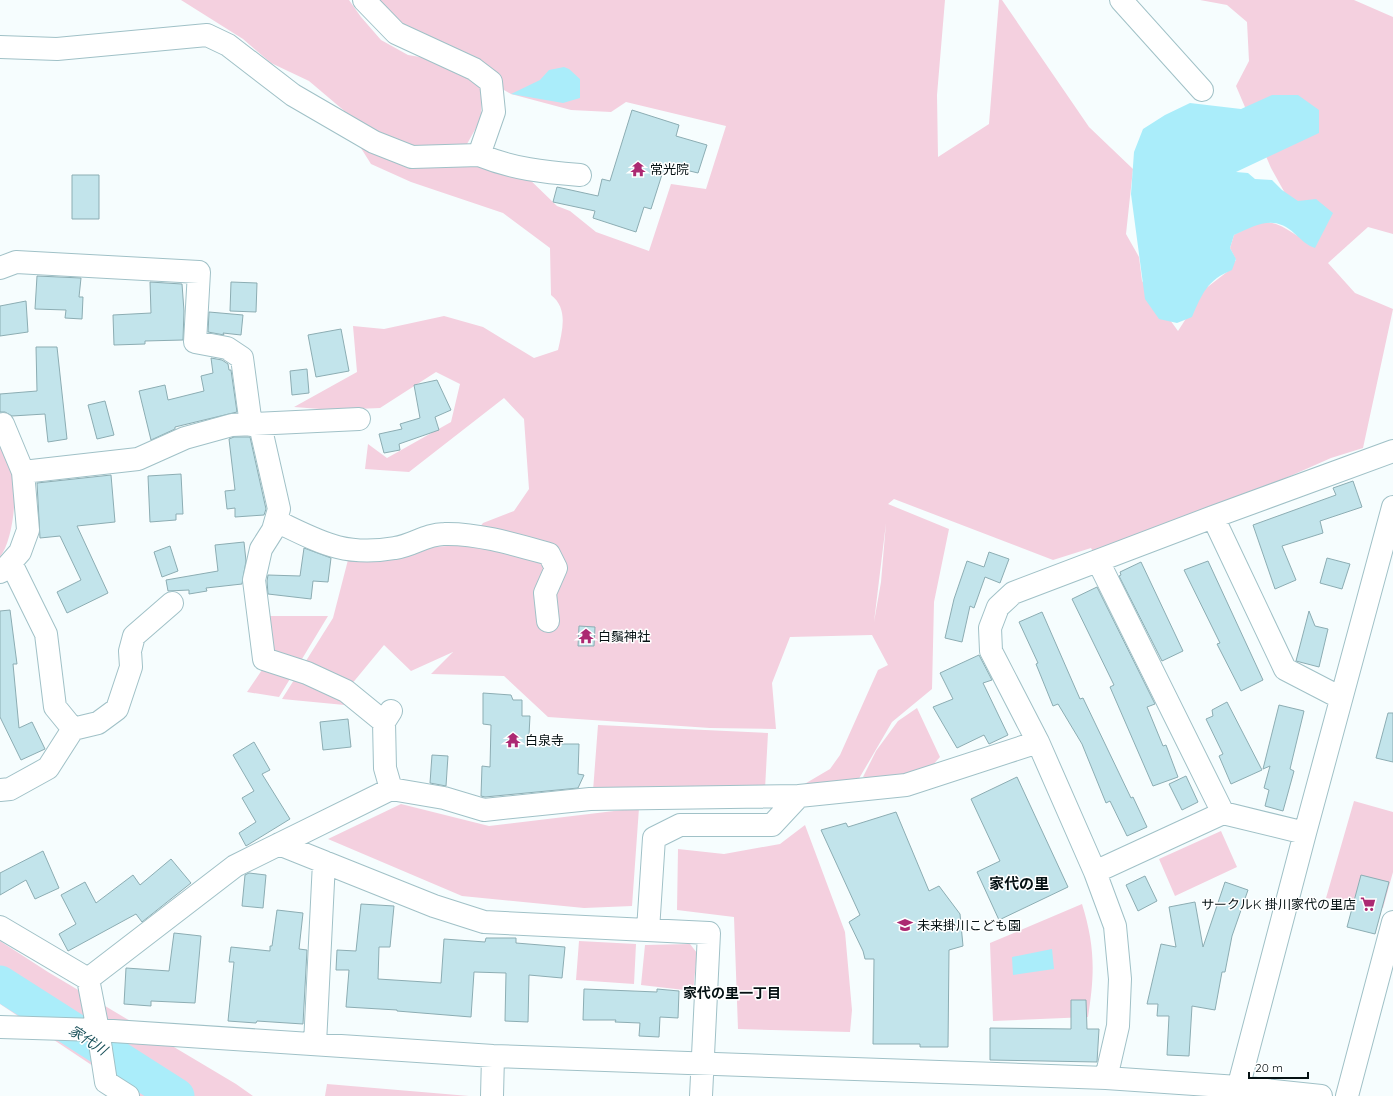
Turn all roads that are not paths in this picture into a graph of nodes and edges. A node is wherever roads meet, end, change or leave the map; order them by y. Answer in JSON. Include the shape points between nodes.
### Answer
{"nodes":[{"id":1,"x":364,"y":0,"type":"edge"},
{"id":2,"x":1121,"y":0,"type":"edge"},
{"id":3,"x":0,"y":47,"type":"edge"},
{"id":4,"x":1202,"y":90,"type":"dead end"},
{"id":5,"x":480,"y":155,"type":"junction"},
{"id":6,"x":580,"y":176,"type":"dead end"},
{"id":7,"x":0,"y":268,"type":"edge"},
{"id":8,"x":359,"y":419,"type":"dead end"},
{"id":9,"x":3,"y":424,"type":"dead end"},
{"id":10,"x":256,"y":425,"type":"junction"},
{"id":11,"x":1393,"y":451,"type":"edge"},
{"id":12,"x":23,"y":472,"type":"junction"},
{"id":13,"x":1393,"y":507,"type":"edge"},
{"id":14,"x":1213,"y":517,"type":"junction"},
{"id":15,"x":276,"y":521,"type":"junction"},
{"id":16,"x":1098,"y":561,"type":"junction"},
{"id":17,"x":1386,"y":563,"type":"edge"},
{"id":18,"x":5,"y":567,"type":"edge"},
{"id":19,"x":172,"y":604,"type":"dead end"},
{"id":20,"x":548,"y":621,"type":"dead end"},
{"id":21,"x":1341,"y":698,"type":"junction"},
{"id":22,"x":73,"y":729,"type":"junction"},
{"id":23,"x":1038,"y":742,"type":"junction"},
{"id":24,"x":391,"y":789,"type":"junction"},
{"id":25,"x":0,"y":790,"type":"edge"},
{"id":26,"x":799,"y":796,"type":"junction"},
{"id":27,"x":1223,"y":813,"type":"junction"},
{"id":28,"x":1305,"y":833,"type":"junction"},
{"id":29,"x":279,"y":844,"type":"junction"},
{"id":30,"x":324,"y":862,"type":"junction"},
{"id":31,"x":1095,"y":872,"type":"junction"},
{"id":32,"x":1393,"y":922,"type":"edge"},
{"id":33,"x":0,"y":927,"type":"edge"},
{"id":34,"x":648,"y":930,"type":"junction"},
{"id":35,"x":88,"y":979,"type":"junction"},
{"id":36,"x":0,"y":1027,"type":"edge"},
{"id":37,"x":98,"y":1030,"type":"junction"},
{"id":38,"x":315,"y":1044,"type":"junction"},
{"id":39,"x":493,"y":1056,"type":"junction"},
{"id":40,"x":703,"y":1063,"type":"junction"},
{"id":41,"x":1106,"y":1078,"type":"junction"},
{"id":42,"x":1237,"y":1092,"type":"edge"},
{"id":43,"x":128,"y":1096,"type":"edge"},
{"id":44,"x":492,"y":1096,"type":"edge"},
{"id":45,"x":701,"y":1096,"type":"edge"},
{"id":46,"x":1321,"y":1096,"type":"edge"},
{"id":47,"x":1347,"y":1096,"type":"edge"}],
"edges":[{"from":1,"to":5,"type":"street","via":[[396,33],[474,69],[491,82],[494,112]]},
{"from":2,"to":4,"type":"street"},
{"from":3,"to":5,"type":"street","via":[[56,48],[207,35],[228,45],[293,95],[374,142],[412,157]]},
{"from":5,"to":6,"type":"street","via":[[534,172]]},
{"from":7,"to":10,"type":"street","via":[[16,262],[198,272],[195,342],[227,348],[242,358]]},
{"from":8,"to":10,"type":"street"},
{"from":9,"to":12,"type":"street"},
{"from":10,"to":12,"type":"street","via":[[232,426],[185,438],[138,458]]},
{"from":10,"to":15,"type":"street","via":[[279,509]]},
{"from":11,"to":14,"type":"street"},
{"from":12,"to":18,"type":"street","via":[[28,530],[20,552]]},
{"from":13,"to":17,"type":"street"},
{"from":14,"to":16,"type":"street"},
{"from":14,"to":21,"type":"street","via":[[1285,669]]},
{"from":15,"to":20,"type":"street","via":[[326,545],[354,551],[396,548],[425,537],[463,534],[549,554],[556,568],[545,593]]},
{"from":15,"to":24,"type":"street","via":[[261,549],[254,580],[264,659],[306,672],[346,691],[388,717],[385,768]]},
{"from":16,"to":23,"type":"street","via":[[1013,593],[998,607],[990,628],[991,651]]},
{"from":16,"to":27,"type":"street"},
{"from":17,"to":21,"type":"street"},
{"from":18,"to":22,"type":"street","via":[[46,634],[55,707]]},
{"from":19,"to":22,"type":"street","via":[[134,636],[130,651],[131,667],[117,709],[98,723]]},
{"from":21,"to":28,"type":"street"},
{"from":22,"to":25,"type":"street","via":[[48,768],[10,789]]},
{"from":23,"to":26,"type":"street","via":[[906,785]]},
{"from":23,"to":31,"type":"street"},
{"from":24,"to":26,"type":"street","via":[[444,798],[484,810],[590,799]]},
{"from":24,"to":29,"type":"street"},
{"from":26,"to":34,"type":"street","via":[[772,825],[680,825],[654,838]]},
{"from":27,"to":28,"type":"street"},
{"from":27,"to":31,"type":"street"},
{"from":28,"to":42,"type":"street"},
{"from":29,"to":30,"type":"street"},
{"from":29,"to":35,"type":"street","via":[[235,866]]},
{"from":30,"to":34,"type":"street","via":[[434,906],[484,922]]},
{"from":30,"to":38,"type":"street"},
{"from":31,"to":41,"type":"street","via":[[1115,926],[1120,979],[1118,1026]]},
{"from":32,"to":47,"type":"street"},
{"from":33,"to":35,"type":"street"},
{"from":34,"to":40,"type":"street","via":[[709,933]]},
{"from":35,"to":37,"type":"street"},
{"from":36,"to":37,"type":"street"},
{"from":37,"to":38,"type":"street"},
{"from":37,"to":43,"type":"street","via":[[106,1082]]},
{"from":38,"to":39,"type":"street"},
{"from":39,"to":40,"type":"street"},
{"from":39,"to":44,"type":"street"},
{"from":40,"to":41,"type":"street"},
{"from":40,"to":45,"type":"street"},
{"from":41,"to":42,"type":"street"},
{"from":42,"to":46,"type":"street"}]}
